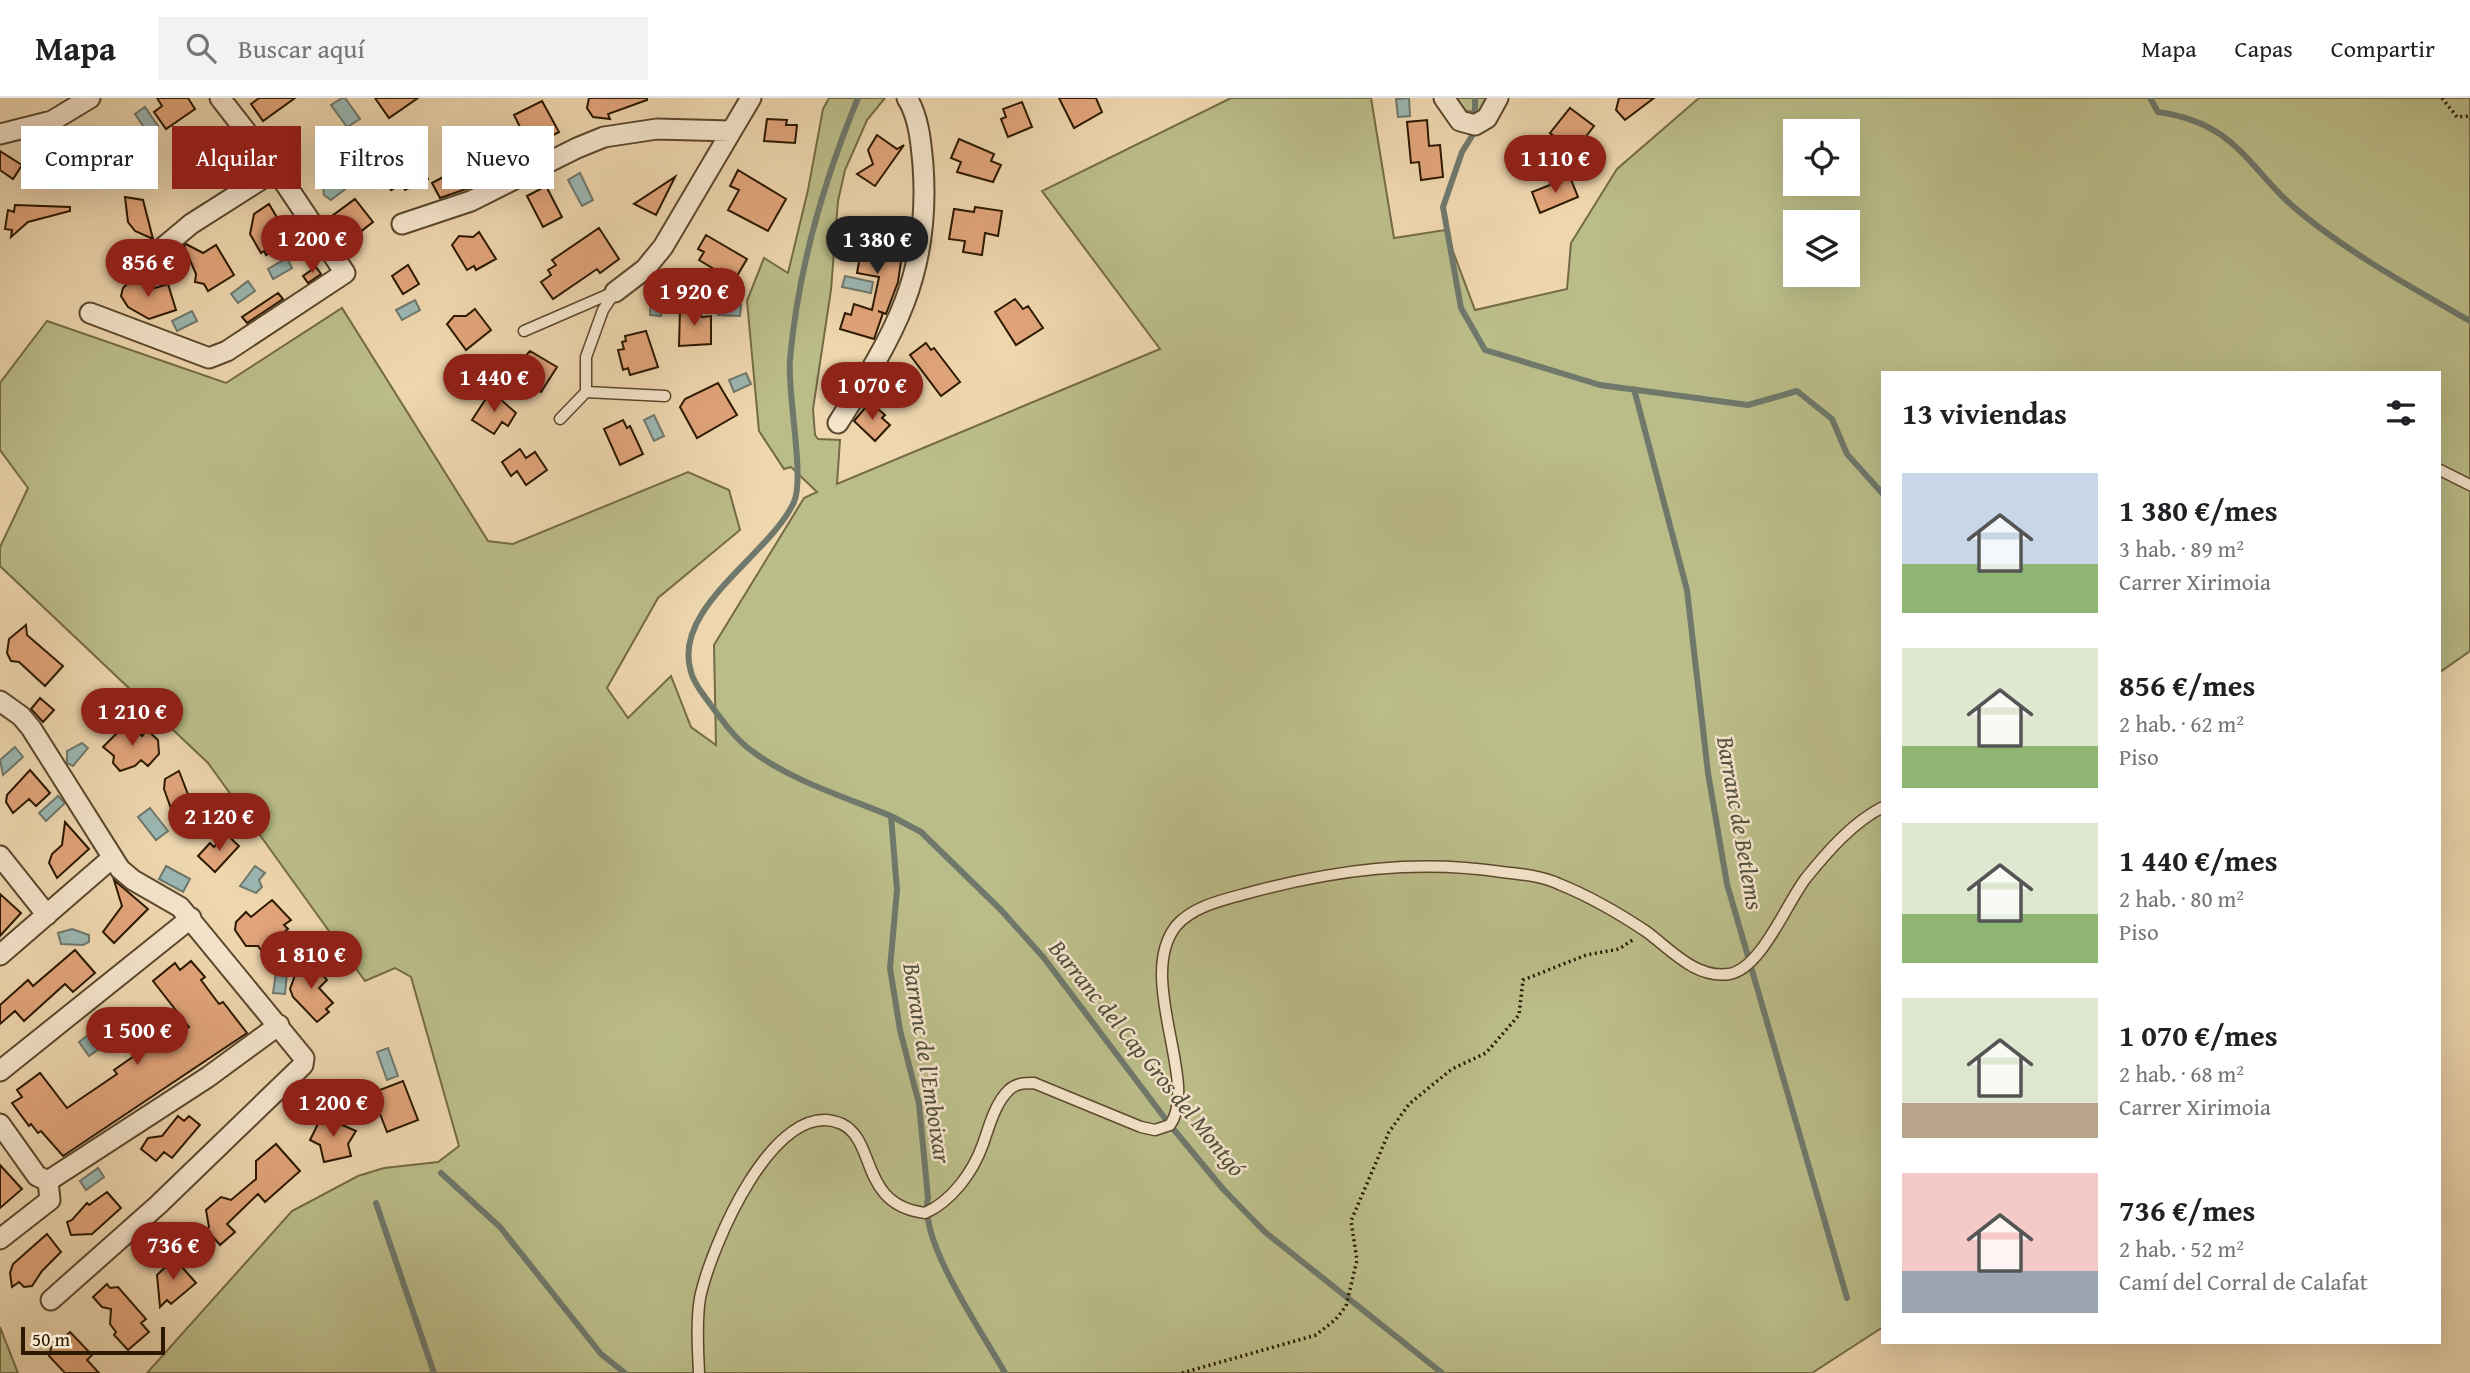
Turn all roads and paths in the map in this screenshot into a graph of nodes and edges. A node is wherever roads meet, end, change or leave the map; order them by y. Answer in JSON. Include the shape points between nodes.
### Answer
{"nodes":[{"id":1,"x":90,"y":98,"type":"edge"},
{"id":2,"x":220,"y":98,"type":"edge"},
{"id":3,"x":751,"y":98,"type":"edge"},
{"id":4,"x":1444,"y":98,"type":"edge"},
{"id":5,"x":1498,"y":98,"type":"edge"},
{"id":6,"x":2442,"y":98,"type":"edge"},
{"id":7,"x":911,"y":99,"type":"edge"},
{"id":8,"x":2470,"y":116,"type":"edge"},
{"id":9,"x":242,"y":126,"type":"edge"},
{"id":10,"x":731,"y":131,"type":"junction"},
{"id":11,"x":0,"y":134,"type":"edge"},
{"id":12,"x":246,"y":189,"type":"edge"},
{"id":13,"x":289,"y":189,"type":"edge"},
{"id":14,"x":402,"y":224,"type":"dead end"},
{"id":15,"x":160,"y":250,"type":"dead end"},
{"id":16,"x":615,"y":292,"type":"junction"},
{"id":17,"x":90,"y":313,"type":"dead end"},
{"id":18,"x":524,"y":331,"type":"dead end"},
{"id":19,"x":586,"y":392,"type":"junction"},
{"id":20,"x":665,"y":396,"type":"dead end"},
{"id":21,"x":559,"y":419,"type":"dead end"},
{"id":22,"x":838,"y":423,"type":"dead end"},
{"id":23,"x":2441,"y":470,"type":"edge"},
{"id":24,"x":2470,"y":485,"type":"edge"},
{"id":25,"x":0,"y":701,"type":"edge"},
{"id":26,"x":1881,"y":808,"type":"edge"},
{"id":27,"x":0,"y":856,"type":"edge"},
{"id":28,"x":112,"y":858,"type":"junction"},
{"id":29,"x":47,"y":915,"type":"junction"},
{"id":30,"x":191,"y":918,"type":"junction"},
{"id":31,"x":1646,"y":932,"type":"junction"},
{"id":32,"x":0,"y":956,"type":"edge"},
{"id":33,"x":279,"y":1025,"type":"junction"},
{"id":34,"x":0,"y":1071,"type":"edge"},
{"id":35,"x":0,"y":1124,"type":"edge"},
{"id":36,"x":48,"y":1181,"type":"junction"},
{"id":37,"x":0,"y":1239,"type":"edge"},
{"id":38,"x":51,"y":1300,"type":"dead end"},
{"id":39,"x":699,"y":1373,"type":"edge"},
{"id":40,"x":1182,"y":1373,"type":"edge"}],
"edges":[{"from":1,"to":11,"type":"street","via":[[52,121]]},
{"from":2,"to":9,"type":"street"},
{"from":3,"to":10,"type":"street"},
{"from":4,"to":5,"type":"street","via":[[1460,121],[1475,125],[1487,118]]},
{"from":6,"to":8,"type":"path","via":[[2457,117]]},
{"from":7,"to":22,"type":"street","via":[[923,174],[916,270],[886,349]]},
{"from":10,"to":14,"type":"street","via":[[657,129],[604,137],[471,201]]},
{"from":10,"to":16,"type":"street","via":[[659,253]]},
{"from":12,"to":15,"type":"street"},
{"from":13,"to":17,"type":"street","via":[[345,273],[227,351],[209,358]]},
{"from":16,"to":18,"type":"lane"},
{"from":16,"to":19,"type":"lane","via":[[603,310],[586,357]]},
{"from":19,"to":20,"type":"lane"},
{"from":19,"to":21,"type":"lane"},
{"from":23,"to":24,"type":"lane"},
{"from":25,"to":28,"type":"street","via":[[31,728]]},
{"from":26,"to":31,"type":"lane","via":[[1852,829],[1806,879],[1746,968],[1721,975],[1700,970]]},
{"from":27,"to":29,"type":"street"},
{"from":28,"to":29,"type":"street"},
{"from":28,"to":30,"type":"street","via":[[125,874]]},
{"from":29,"to":32,"type":"street"},
{"from":30,"to":33,"type":"street"},
{"from":30,"to":34,"type":"street"},
{"from":31,"to":39,"type":"lane","via":[[1557,883],[1435,864],[1301,880],[1210,904],[1179,923],[1162,955],[1180,1104],[1170,1125],[1141,1128],[1034,1083],[1021,1083],[1003,1099],[982,1149],[956,1192],[925,1213],[893,1204],[846,1126],[830,1119],[803,1124],[758,1170],[719,1236],[700,1300]]},
{"from":31,"to":40,"type":"path","via":[[1619,949],[1586,955],[1523,980],[1519,1015],[1486,1053],[1452,1069],[1409,1104],[1389,1132],[1351,1221],[1357,1260],[1346,1306],[1336,1319],[1316,1335]]},
{"from":33,"to":36,"type":"street"},
{"from":33,"to":38,"type":"street","via":[[301,1051],[303,1065]]},
{"from":35,"to":36,"type":"street","via":[[37,1176]]},
{"from":36,"to":37,"type":"street","via":[[50,1200]]}]}
